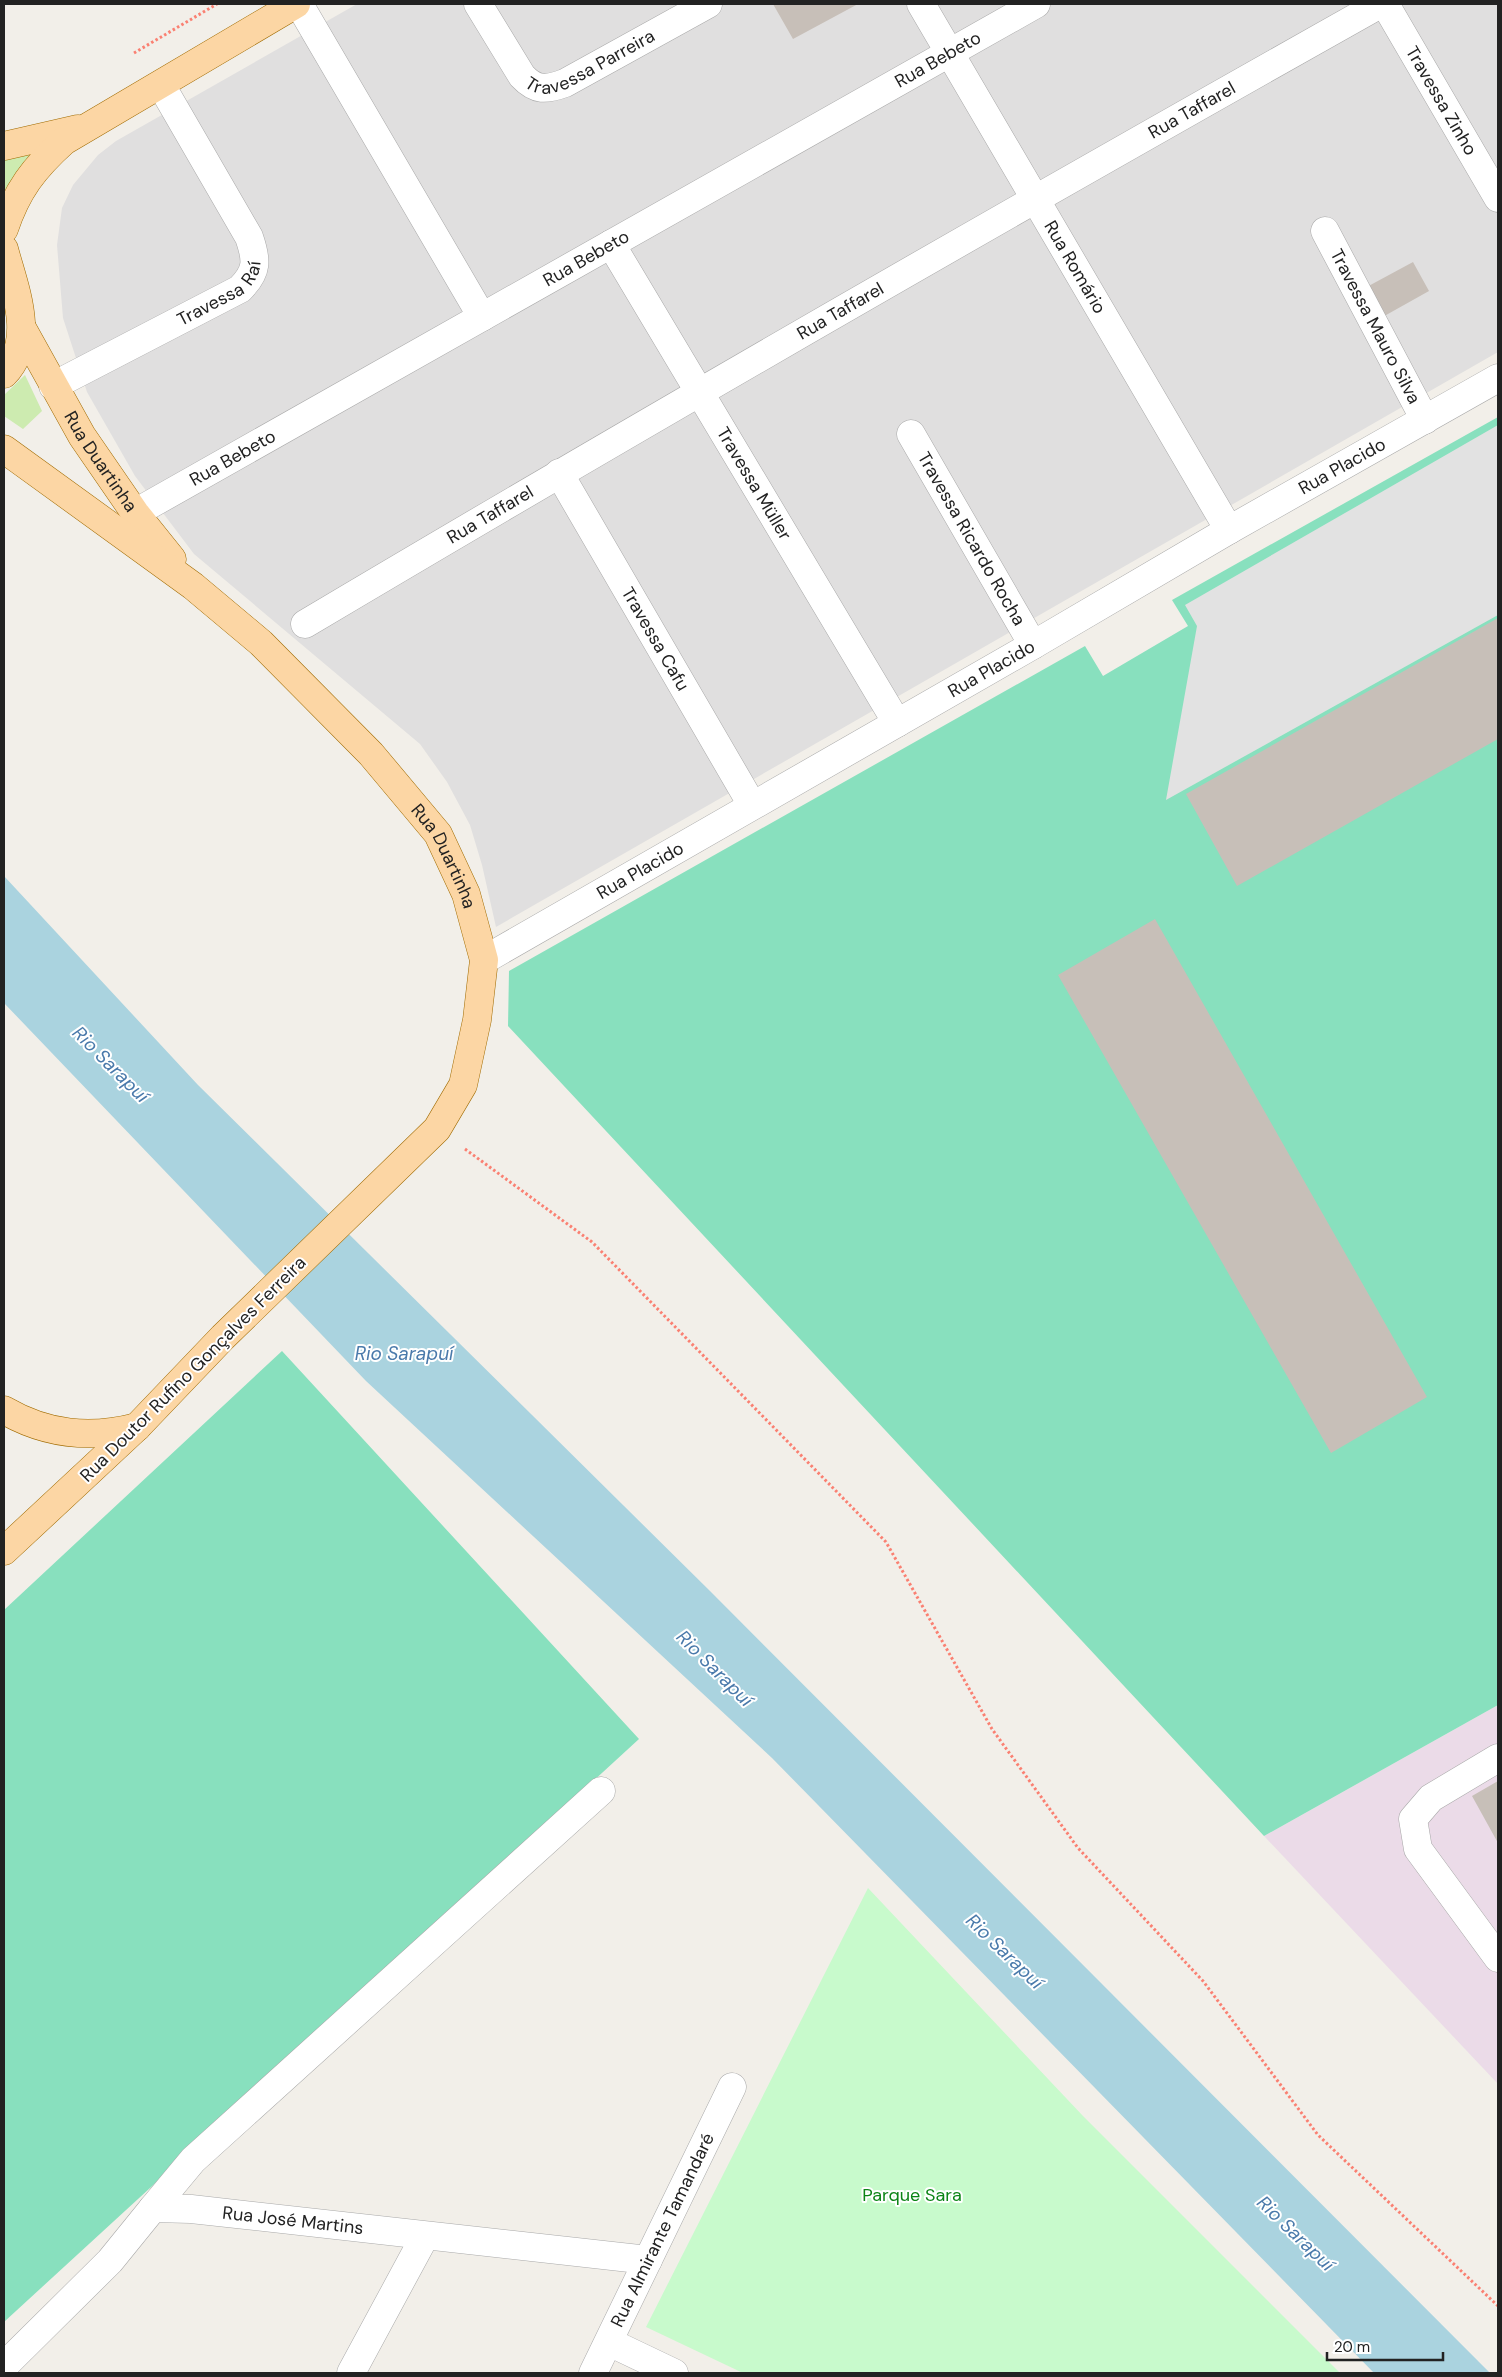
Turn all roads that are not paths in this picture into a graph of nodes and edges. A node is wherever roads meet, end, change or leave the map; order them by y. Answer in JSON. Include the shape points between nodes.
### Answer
{"nodes":[{"id":1,"x":297,"y":4,"type":"edge"},
{"id":2,"x":478,"y":4,"type":"edge"},
{"id":3,"x":708,"y":4,"type":"edge"},
{"id":4,"x":921,"y":4,"type":"edge"},
{"id":5,"x":1036,"y":4,"type":"edge"},
{"id":6,"x":1380,"y":4,"type":"edge"},
{"id":7,"x":1385,"y":4,"type":"edge"},
{"id":8,"x":949,"y":53,"type":"junction"},
{"id":9,"x":161,"y":85,"type":"junction"},
{"id":10,"x":85,"y":128,"type":"junction"},
{"id":11,"x":4,"y":146,"type":"edge"},
{"id":12,"x":1036,"y":197,"type":"junction"},
{"id":13,"x":1498,"y":198,"type":"edge"},
{"id":14,"x":4,"y":229,"type":"edge"},
{"id":15,"x":1325,"y":231,"type":"dead end"},
{"id":16,"x":611,"y":244,"type":"junction"},
{"id":17,"x":4,"y":249,"type":"edge"},
{"id":18,"x":482,"y":317,"type":"junction"},
{"id":19,"x":22,"y":328,"type":"junction"},
{"id":20,"x":4,"y":374,"type":"edge"},
{"id":21,"x":1498,"y":378,"type":"edge"},
{"id":22,"x":53,"y":386,"type":"junction"},
{"id":23,"x":700,"y":392,"type":"junction"},
{"id":24,"x":1425,"y":420,"type":"junction"},
{"id":25,"x":911,"y":434,"type":"dead end"},
{"id":26,"x":4,"y":449,"type":"edge"},
{"id":27,"x":560,"y":473,"type":"junction"},
{"id":28,"x":135,"y":514,"type":"junction"},
{"id":29,"x":1229,"y":530,"type":"junction"},
{"id":30,"x":193,"y":586,"type":"junction"},
{"id":31,"x":305,"y":624,"type":"dead end"},
{"id":32,"x":1032,"y":645,"type":"junction"},
{"id":33,"x":897,"y":723,"type":"junction"},
{"id":34,"x":752,"y":806,"type":"junction"},
{"id":35,"x":484,"y":960,"type":"junction"},
{"id":36,"x":380,"y":1186,"type":"joint"},
{"id":37,"x":4,"y":1410,"type":"edge"},
{"id":38,"x":137,"y":1427,"type":"junction"},
{"id":39,"x":4,"y":1551,"type":"edge"},
{"id":40,"x":1498,"y":1758,"type":"edge"},
{"id":41,"x":601,"y":1791,"type":"dead end"},
{"id":42,"x":1498,"y":1958,"type":"edge"},
{"id":43,"x":732,"y":2087,"type":"dead end"},
{"id":44,"x":152,"y":2208,"type":"junction"},
{"id":45,"x":425,"y":2236,"type":"junction"},
{"id":46,"x":648,"y":2260,"type":"junction"},
{"id":47,"x":609,"y":2342,"type":"junction"},
{"id":48,"x":4,"y":2366,"type":"edge"},
{"id":49,"x":351,"y":2373,"type":"edge"},
{"id":50,"x":594,"y":2373,"type":"edge"},
{"id":51,"x":674,"y":2373,"type":"edge"}],
"edges":[{"from":1,"to":9,"type":"main road"},
{"from":1,"to":18,"type":"street"},
{"from":2,"to":3,"type":"street","name":"Travessa Parreira","via":[[522,76],[531,85],[541,88],[565,83]]},
{"from":4,"to":8,"type":"street","name":"Rua Romário"},
{"from":5,"to":8,"type":"street","name":"Rua Bebeto"},
{"from":6,"to":12,"type":"street","name":"Rua Taffarel"},
{"from":7,"to":13,"type":"street","name":"Travessa Zinho"},
{"from":8,"to":12,"type":"street","name":"Rua Romário"},
{"from":8,"to":16,"type":"street","name":"Rua Bebeto"},
{"from":9,"to":10,"type":"main road"},
{"from":9,"to":22,"type":"street","name":"Travessa Raí","via":[[249,236],[255,254],[250,279],[240,289]]},
{"from":10,"to":11,"type":"main road"},
{"from":10,"to":14,"type":"main road","via":[[64,141],[31,175],[12,204]]},
{"from":12,"to":23,"type":"street","name":"Rua Taffarel"},
{"from":12,"to":29,"type":"street","name":"Rua Romário"},
{"from":15,"to":24,"type":"street","name":"Travessa Mauro Silva"},
{"from":16,"to":18,"type":"street","name":"Rua Bebeto"},
{"from":16,"to":23,"type":"street","name":"Travessa Müller"},
{"from":17,"to":19,"type":"main road"},
{"from":18,"to":28,"type":"street","name":"Rua Bebeto"},
{"from":19,"to":20,"type":"main road","via":[[18,349]]},
{"from":19,"to":22,"type":"main road","name":"Rua Duartinha"},
{"from":21,"to":24,"type":"street","name":"Rua Placido"},
{"from":22,"to":28,"type":"main road","name":"Rua Duartinha","via":[[82,436]]},
{"from":23,"to":27,"type":"street","name":"Rua Taffarel"},
{"from":23,"to":33,"type":"street","name":"Travessa Müller"},
{"from":24,"to":29,"type":"street","name":"Rua Placido"},
{"from":25,"to":32,"type":"street","name":"Travessa Ricardo Rocha"},
{"from":26,"to":30,"type":"main road","name":"Rua Duartinha"},
{"from":27,"to":31,"type":"street","name":"Rua Taffarel"},
{"from":27,"to":34,"type":"street","name":"Travessa Cafu"},
{"from":28,"to":30,"type":"main road","name":"Rua Duartinha"},
{"from":29,"to":32,"type":"street","name":"Rua Placido"},
{"from":30,"to":35,"type":"main road","name":"Rua Duartinha","via":[[261,643],[371,754],[438,834],[466,894]]},
{"from":32,"to":33,"type":"street","name":"Rua Placido"},
{"from":33,"to":34,"type":"street","name":"Rua Placido"},
{"from":34,"to":35,"type":"street","name":"Rua Placido"},
{"from":35,"to":36,"type":"main road","name":"Rua Duartinha","via":[[477,1020],[463,1085],[438,1129]]},
{"from":36,"to":38,"type":"main road","name":"Rua Doutor Rufino Gonçalves Ferreira","via":[[223,1337]]},
{"from":37,"to":38,"type":"main road","via":[[41,1427],[64,1433],[89,1435]]},
{"from":38,"to":39,"type":"main road","name":"Rua Doutor Rufino Gonçalves Ferreira"},
{"from":40,"to":42,"type":"street","via":[[1431,1798],[1413,1819],[1418,1849]]},
{"from":41,"to":44,"type":"street","via":[[193,2160]]},
{"from":43,"to":46,"type":"street","name":"Rua Almirante Tamandaré"},
{"from":44,"to":45,"type":"street","name":"Rua José Martins"},
{"from":44,"to":48,"type":"street","via":[[110,2261]]},
{"from":45,"to":46,"type":"street","name":"Rua José Martins"},
{"from":45,"to":49,"type":"street"},
{"from":46,"to":47,"type":"street","name":"Rua Almirante Tamandaré"},
{"from":47,"to":50,"type":"street","name":"Rua Almirante Tamandaré"},
{"from":47,"to":51,"type":"street"}]}
